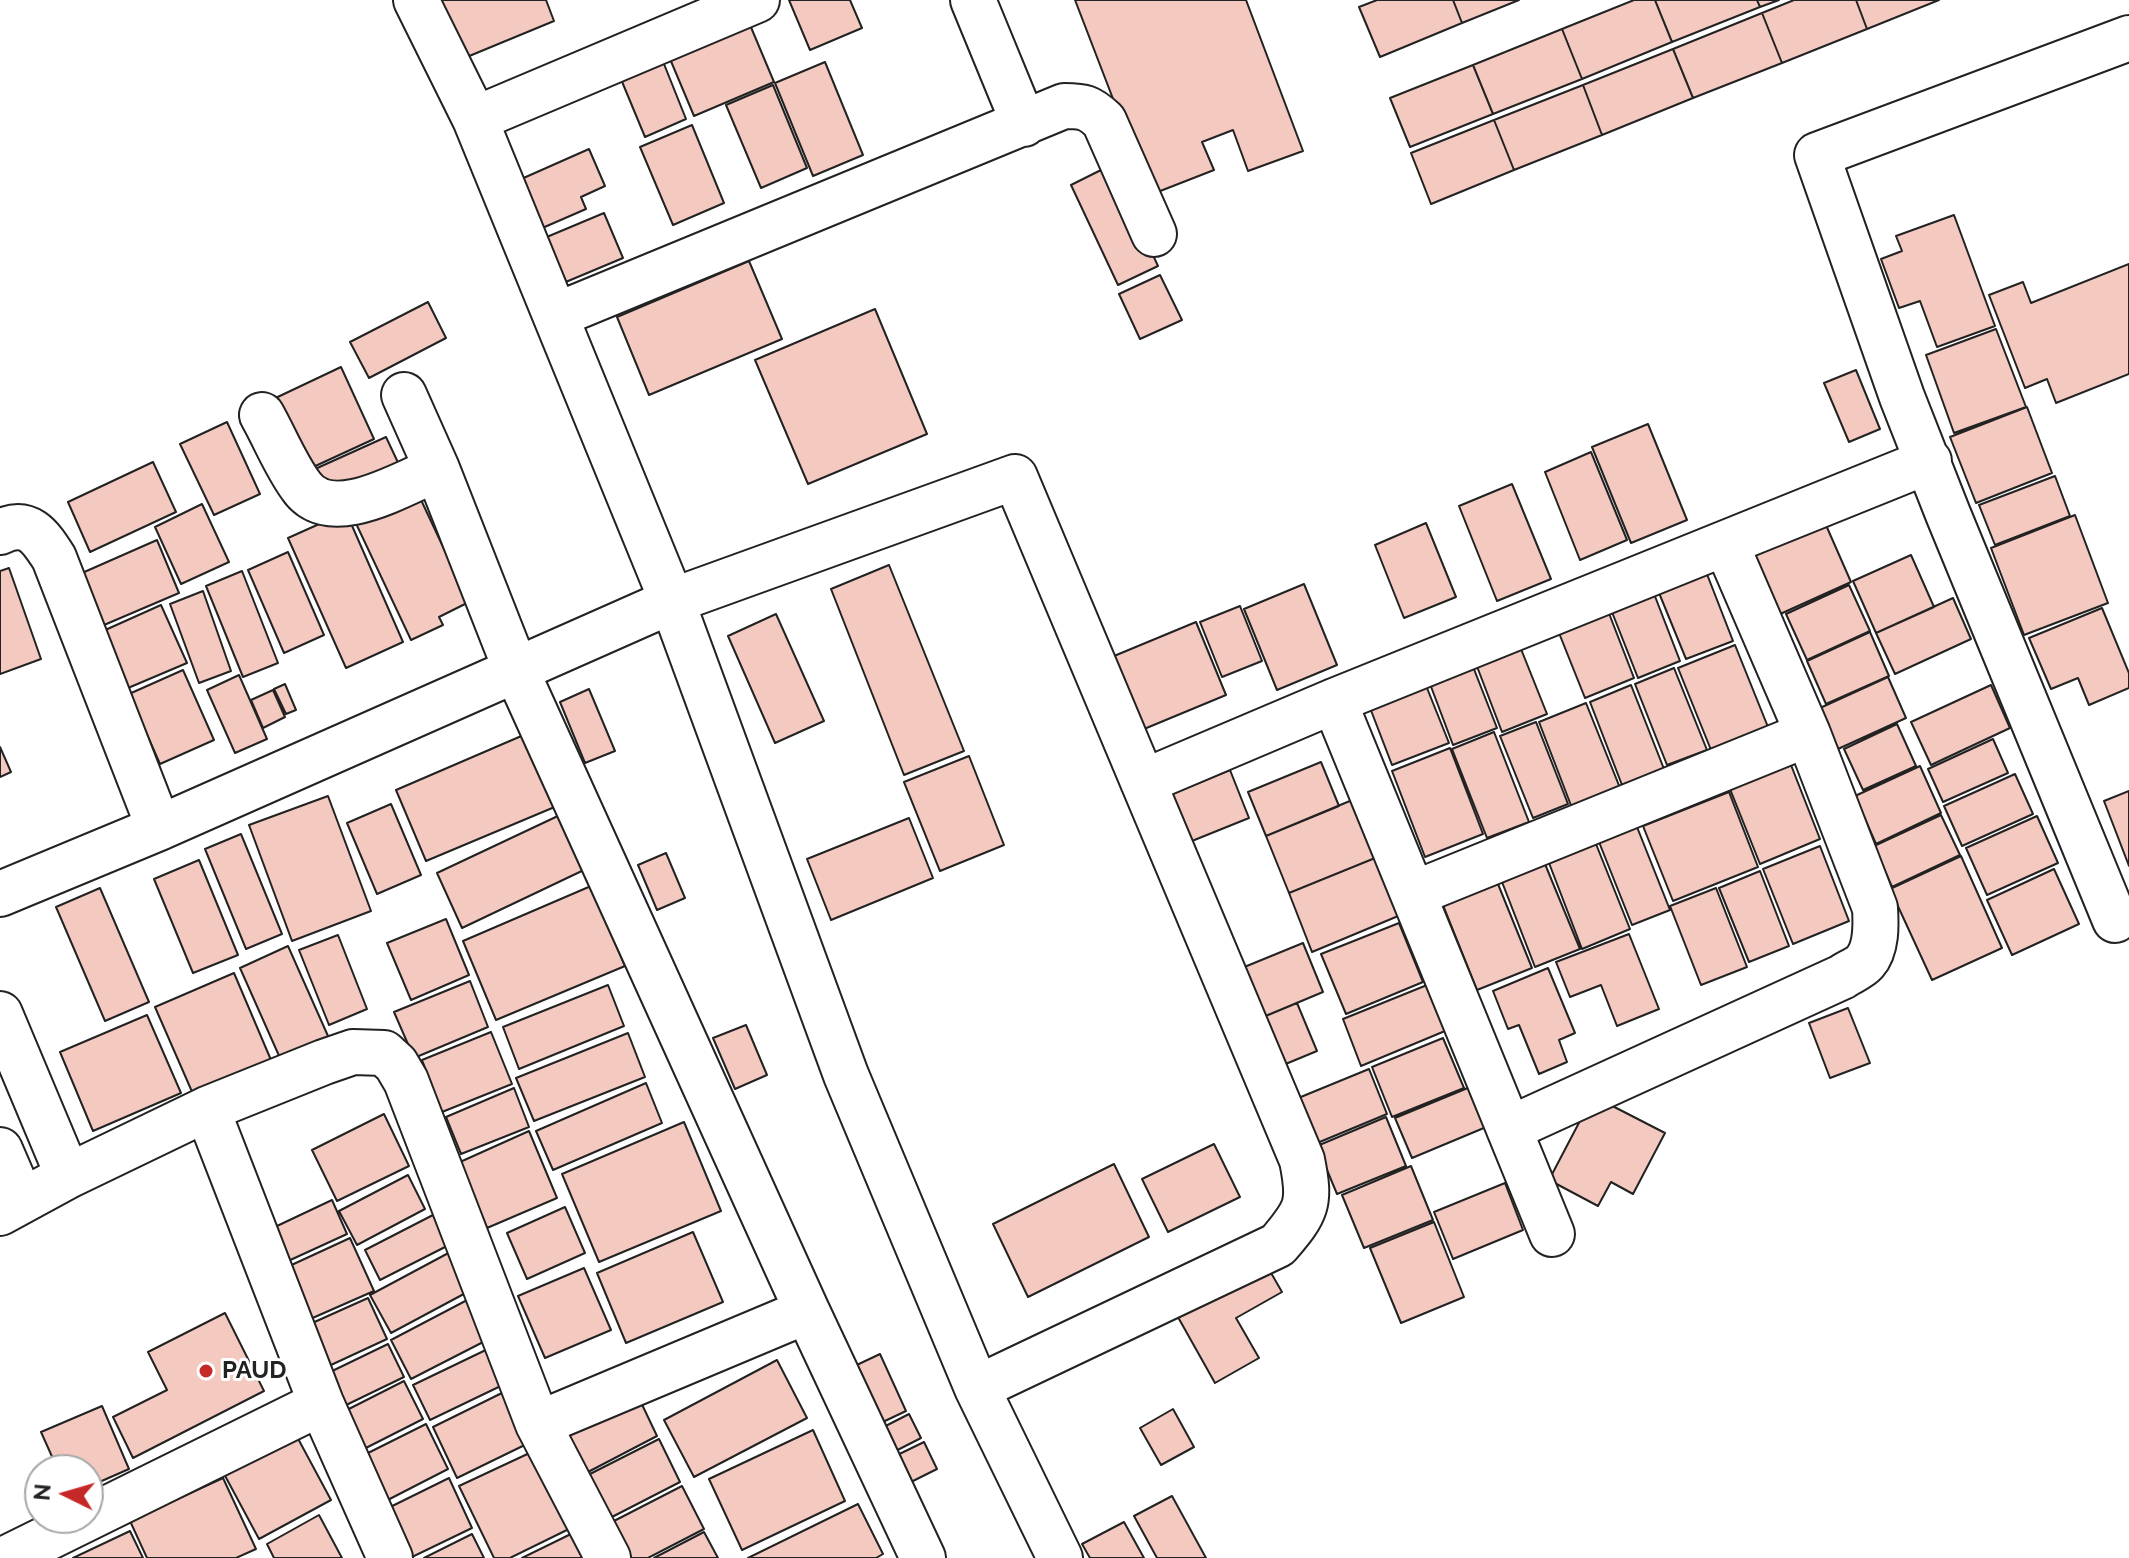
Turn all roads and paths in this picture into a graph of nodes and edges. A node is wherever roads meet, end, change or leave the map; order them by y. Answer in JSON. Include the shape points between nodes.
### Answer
{"nodes":[{"id":1,"x":416,"y":0,"type":"edge"},
{"id":2,"x":757,"y":0,"type":"edge"},
{"id":3,"x":973,"y":0,"type":"edge"},
{"id":4,"x":2129,"y":38,"type":"edge"},
{"id":5,"x":475,"y":119,"type":"junction"},
{"id":6,"x":1024,"y":124,"type":"junction"},
{"id":7,"x":1154,"y":234,"type":"dead end"},
{"id":8,"x":557,"y":315,"type":"junction"},
{"id":9,"x":404,"y":395,"type":"dead end"},
{"id":10,"x":262,"y":415,"type":"dead end"},
{"id":11,"x":1929,"y":461,"type":"junction"},
{"id":12,"x":437,"y":469,"type":"junction"},
{"id":13,"x":0,"y":532,"type":"edge"},
{"id":14,"x":1726,"y":544,"type":"junction"},
{"id":15,"x":672,"y":601,"type":"junction"},
{"id":16,"x":516,"y":670,"type":"junction"},
{"id":17,"x":1334,"y":701,"type":"junction"},
{"id":18,"x":1808,"y":734,"type":"junction"},
{"id":19,"x":1143,"y":782,"type":"junction"},
{"id":20,"x":159,"y":828,"type":"junction"},
{"id":21,"x":0,"y":894,"type":"edge"},
{"id":22,"x":1413,"y":894,"type":"junction"},
{"id":23,"x":2115,"y":920,"type":"dead end"},
{"id":24,"x":0,"y":1014,"type":"edge"},
{"id":25,"x":207,"y":1109,"type":"junction"},
{"id":26,"x":1509,"y":1129,"type":"junction"},
{"id":27,"x":0,"y":1150,"type":"edge"},
{"id":28,"x":68,"y":1176,"type":"junction"},
{"id":29,"x":11,"y":1207,"type":"edge"},
{"id":30,"x":1552,"y":1234,"type":"dead end"},
{"id":31,"x":807,"y":1311,"type":"junction"},
{"id":32,"x":977,"y":1388,"type":"junction"},
{"id":33,"x":321,"y":1403,"type":"junction"},
{"id":34,"x":538,"y":1424,"type":"junction"},
{"id":35,"x":104,"y":1510,"type":"edge"},
{"id":36,"x":44,"y":1534,"type":"edge"},
{"id":37,"x":8,"y":1547,"type":"edge"},
{"id":38,"x":390,"y":1558,"type":"edge"},
{"id":39,"x":608,"y":1558,"type":"edge"},
{"id":40,"x":923,"y":1558,"type":"edge"},
{"id":41,"x":1060,"y":1558,"type":"edge"}],
"edges":[{"from":1,"to":5,"type":"street"},
{"from":2,"to":5,"type":"street"},
{"from":3,"to":6,"type":"street"},
{"from":4,"to":11,"type":"street","via":[[1817,155]]},
{"from":5,"to":8,"type":"street"},
{"from":6,"to":7,"type":"street","via":[[1064,106],[1090,109],[1104,121]]},
{"from":6,"to":8,"type":"street"},
{"from":8,"to":15,"type":"street"},
{"from":9,"to":12,"type":"street"},
{"from":10,"to":12,"type":"street","via":[[302,488],[318,502],[358,502]]},
{"from":11,"to":14,"type":"street"},
{"from":11,"to":23,"type":"street"},
{"from":12,"to":16,"type":"street"},
{"from":13,"to":20,"type":"street","via":[[27,528],[54,558]]},
{"from":14,"to":17,"type":"street"},
{"from":14,"to":18,"type":"street"},
{"from":15,"to":16,"type":"street"},
{"from":15,"to":19,"type":"street","via":[[1015,477]]},
{"from":15,"to":32,"type":"street","via":[[846,1075]]},
{"from":16,"to":20,"type":"street"},
{"from":16,"to":31,"type":"street"},
{"from":17,"to":19,"type":"street"},
{"from":17,"to":22,"type":"street"},
{"from":18,"to":22,"type":"street"},
{"from":18,"to":26,"type":"street","via":[[1875,908],[1876,929],[1865,962]]},
{"from":19,"to":32,"type":"street","via":[[1302,1160],[1305,1205],[1278,1245]]},
{"from":20,"to":21,"type":"street"},
{"from":22,"to":26,"type":"street"},
{"from":24,"to":28,"type":"street"},
{"from":25,"to":28,"type":"street"},
{"from":25,"to":33,"type":"street"},
{"from":25,"to":34,"type":"street","via":[[353,1052],[384,1053],[396,1064]]},
{"from":26,"to":30,"type":"street"},
{"from":27,"to":29,"type":"street"},
{"from":28,"to":29,"type":"street"},
{"from":31,"to":34,"type":"street"},
{"from":31,"to":40,"type":"street"},
{"from":32,"to":41,"type":"street"},
{"from":33,"to":35,"type":"street"},
{"from":33,"to":38,"type":"street"},
{"from":34,"to":39,"type":"street"},
{"from":36,"to":37,"type":"street"}]}
